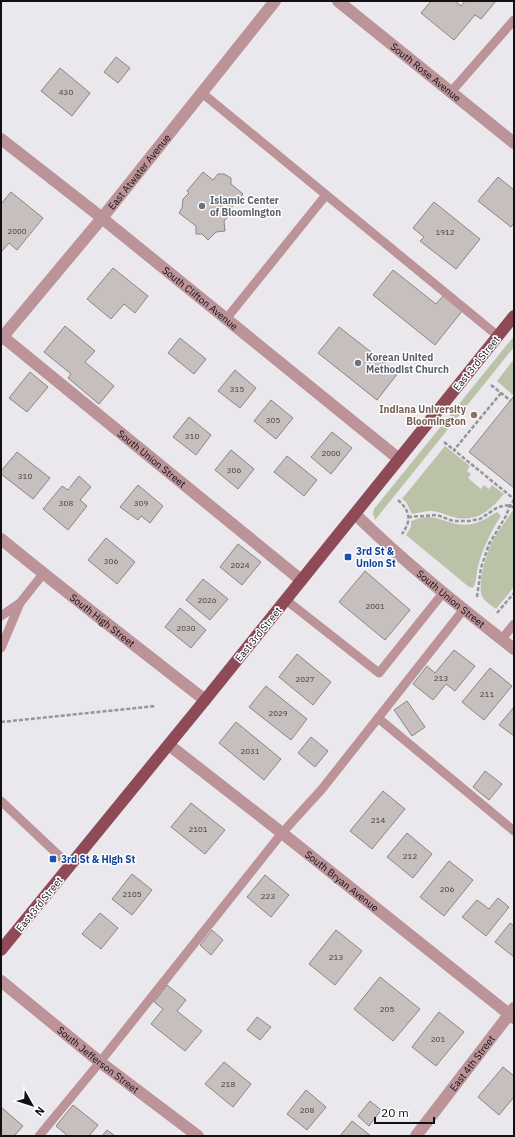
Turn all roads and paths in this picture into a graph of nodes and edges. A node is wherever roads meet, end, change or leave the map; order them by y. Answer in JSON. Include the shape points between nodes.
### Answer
{"nodes":[{"id":1,"x":275,"y":1,"type":"edge"},
{"id":2,"x":338,"y":1,"type":"edge"},
{"id":3,"x":514,"y":20,"type":"edge"},
{"id":4,"x":451,"y":92,"type":"junction"},
{"id":5,"x":202,"y":93,"type":"junction"},
{"id":6,"x":1,"y":139,"type":"edge"},
{"id":7,"x":514,"y":143,"type":"edge"},
{"id":8,"x":326,"y":195,"type":"junction"},
{"id":9,"x":102,"y":218,"type":"junction"},
{"id":10,"x":514,"y":316,"type":"edge"},
{"id":11,"x":226,"y":319,"type":"junction"},
{"id":12,"x":498,"y":336,"type":"junction"},
{"id":13,"x":2,"y":338,"type":"edge"},
{"id":14,"x":491,"y":385,"type":"dead end"},
{"id":15,"x":501,"y":393,"type":"junction"},
{"id":16,"x":511,"y":401,"type":"dead end"},
{"id":17,"x":444,"y":442,"type":"dead end"},
{"id":18,"x":454,"y":450,"type":"junction"},
{"id":19,"x":399,"y":459,"type":"junction"},
{"id":20,"x":514,"y":499,"type":"edge"},
{"id":21,"x":398,"y":500,"type":"dead end"},
{"id":22,"x":510,"y":505,"type":"junction"},
{"id":23,"x":514,"y":508,"type":"edge"},
{"id":24,"x":355,"y":514,"type":"junction"},
{"id":25,"x":408,"y":517,"type":"junction"},
{"id":26,"x":402,"y":534,"type":"dead end"},
{"id":27,"x":1,"y":540,"type":"edge"},
{"id":28,"x":43,"y":574,"type":"junction"},
{"id":29,"x":301,"y":580,"type":"junction"},
{"id":30,"x":443,"y":593,"type":"junction"},
{"id":31,"x":514,"y":593,"type":"edge"},
{"id":32,"x":477,"y":597,"type":"dead end"},
{"id":33,"x":286,"y":600,"type":"junction"},
{"id":34,"x":20,"y":603,"type":"junction"},
{"id":35,"x":464,"y":609,"type":"junction"},
{"id":36,"x":497,"y":613,"type":"dead end"},
{"id":37,"x":1,"y":616,"type":"edge"},
{"id":38,"x":514,"y":624,"type":"edge"},
{"id":39,"x":502,"y":639,"type":"junction"},
{"id":40,"x":1,"y":648,"type":"edge"},
{"id":41,"x":514,"y":649,"type":"edge"},
{"id":42,"x":205,"y":700,"type":"junction"},
{"id":43,"x":156,"y":706,"type":"dead end"},
{"id":44,"x":378,"y":718,"type":"junction"},
{"id":45,"x":1,"y":722,"type":"edge"},
{"id":46,"x":169,"y":745,"type":"junction"},
{"id":47,"x":1,"y":802,"type":"edge"},
{"id":48,"x":514,"y":831,"type":"edge"},
{"id":49,"x":282,"y":833,"type":"junction"},
{"id":50,"x":70,"y":866,"type":"junction"},
{"id":51,"x":1,"y":950,"type":"edge"},
{"id":52,"x":1,"y":981,"type":"edge"},
{"id":53,"x":512,"y":1013,"type":"edge"},
{"id":54,"x":100,"y":1062,"type":"junction"},
{"id":55,"x":39,"y":1136,"type":"edge"},
{"id":56,"x":198,"y":1136,"type":"edge"},
{"id":57,"x":416,"y":1136,"type":"edge"}],
"edges":[{"from":1,"to":5,"type":"street","name":"East Atwater Avenue"},
{"from":2,"to":4,"type":"street","name":"South Rose Avenue"},
{"from":3,"to":4,"type":"lane"},
{"from":4,"to":7,"type":"street","name":"South Rose Avenue"},
{"from":5,"to":8,"type":"lane"},
{"from":5,"to":9,"type":"street","name":"East Atwater Avenue"},
{"from":6,"to":9,"type":"street","name":"South Clifton Avenue"},
{"from":8,"to":11,"type":"lane"},
{"from":8,"to":12,"type":"lane"},
{"from":9,"to":11,"type":"street","name":"South Clifton Avenue"},
{"from":9,"to":13,"type":"street","name":"East Atwater Avenue"},
{"from":10,"to":12,"type":"main road","name":"East 3rd Street"},
{"from":11,"to":19,"type":"street","name":"South Clifton Avenue"},
{"from":12,"to":19,"type":"main road","name":"East 3rd Street"},
{"from":13,"to":29,"type":"street","name":"South Union Street"},
{"from":14,"to":15,"type":"path"},
{"from":15,"to":16,"type":"path"},
{"from":15,"to":18,"type":"path"},
{"from":17,"to":18,"type":"path"},
{"from":18,"to":20,"type":"path"},
{"from":19,"to":24,"type":"main road","name":"East 3rd Street"},
{"from":20,"to":22,"type":"path"},
{"from":21,"to":25,"type":"path","via":[[405,507]]},
{"from":22,"to":23,"type":"path"},
{"from":22,"to":25,"type":"path","via":[[498,507],[480,519],[469,521],[453,521],[437,515]]},
{"from":22,"to":32,"type":"path","via":[[490,544],[482,568]]},
{"from":24,"to":29,"type":"main road","name":"East 3rd Street"},
{"from":24,"to":30,"type":"street","name":"South Union Street"},
{"from":25,"to":26,"type":"path","via":[[408,524]]},
{"from":27,"to":28,"type":"street","name":"South High Street"},
{"from":28,"to":34,"type":"lane"},
{"from":28,"to":42,"type":"street","name":"South High Street"},
{"from":29,"to":33,"type":"main road","name":"East 3rd Street"},
{"from":30,"to":33,"type":"lane","via":[[379,673]]},
{"from":30,"to":35,"type":"street","name":"South Union Street"},
{"from":31,"to":36,"type":"path"},
{"from":33,"to":42,"type":"main road","name":"East 3rd Street"},
{"from":34,"to":37,"type":"lane"},
{"from":34,"to":40,"type":"lane"},
{"from":35,"to":39,"type":"street","name":"South Union Street"},
{"from":35,"to":44,"type":"lane"},
{"from":38,"to":39,"type":"lane"},
{"from":39,"to":41,"type":"street","name":"South Union Street"},
{"from":42,"to":46,"type":"main road","name":"East 3rd Street"},
{"from":43,"to":45,"type":"path"},
{"from":44,"to":48,"type":"lane"},
{"from":44,"to":49,"type":"lane","via":[[322,789]]},
{"from":46,"to":49,"type":"street","name":"South Bryan Avenue"},
{"from":46,"to":50,"type":"main road","name":"East 3rd Street"},
{"from":47,"to":50,"type":"lane"},
{"from":49,"to":53,"type":"street","name":"South Bryan Avenue"},
{"from":49,"to":54,"type":"lane"},
{"from":50,"to":51,"type":"main road","name":"East 3rd Street"},
{"from":52,"to":54,"type":"street","name":"South Jefferson Street"},
{"from":53,"to":57,"type":"street","name":"East 4th Street"},
{"from":54,"to":55,"type":"lane"},
{"from":54,"to":56,"type":"street","name":"South Jefferson Street"}]}
